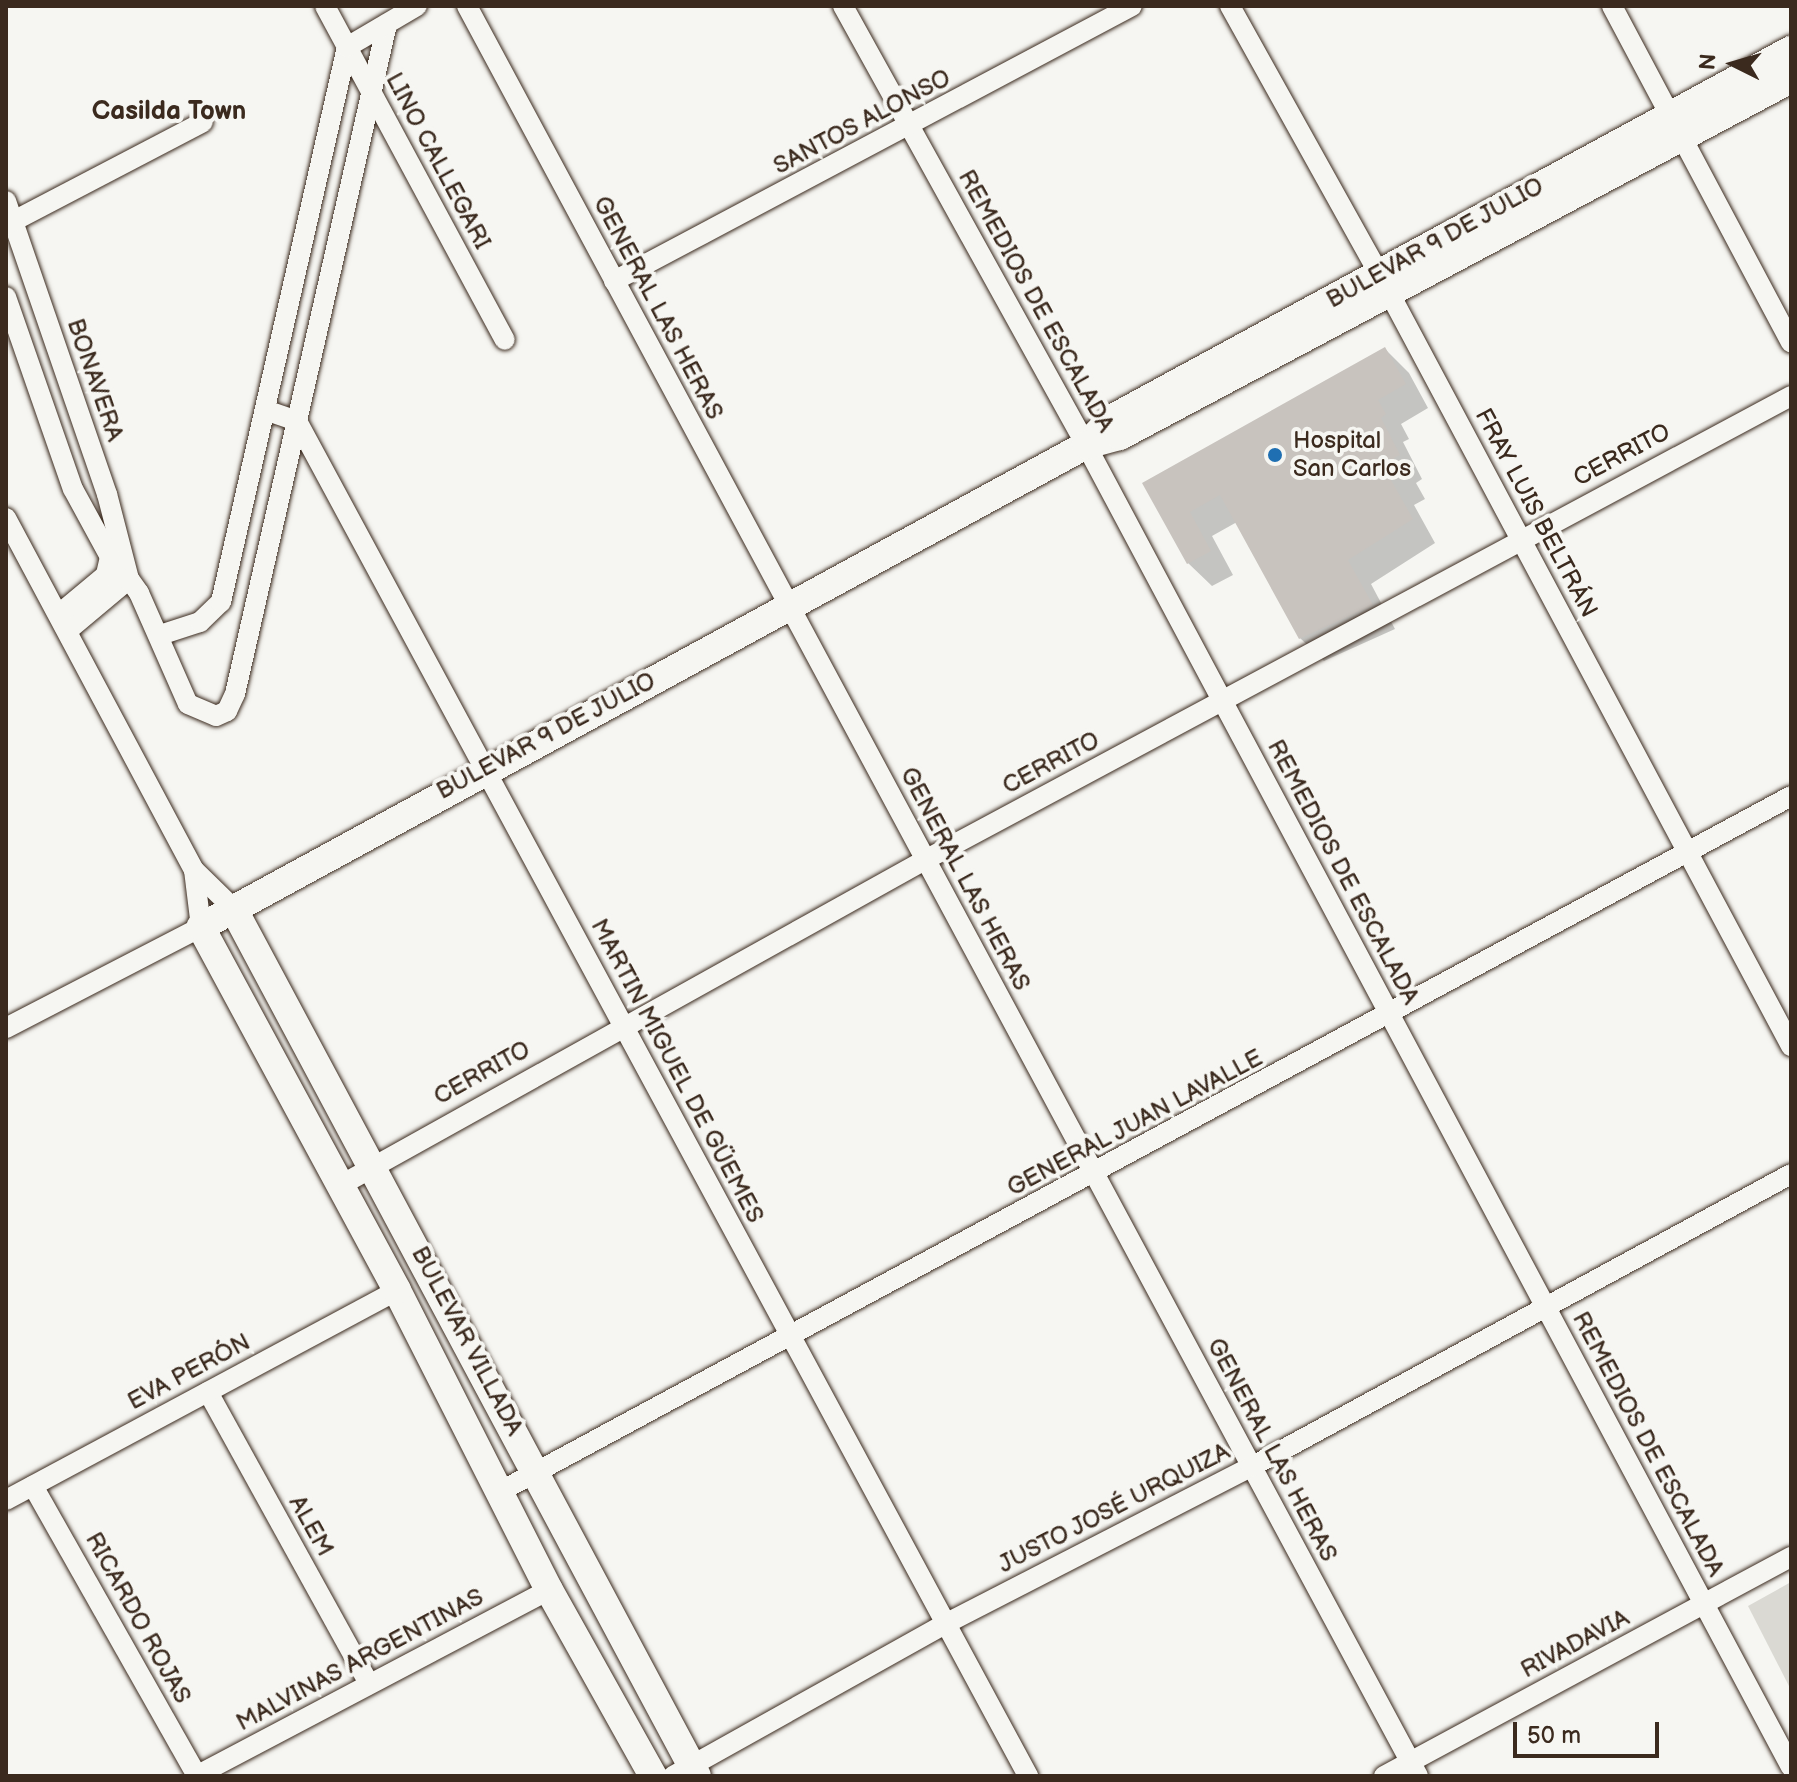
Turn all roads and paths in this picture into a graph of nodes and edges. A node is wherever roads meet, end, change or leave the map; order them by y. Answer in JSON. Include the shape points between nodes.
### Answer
{"nodes":[{"id":1,"x":325,"y":6,"type":"edge"},
{"id":2,"x":417,"y":6,"type":"edge"},
{"id":3,"x":467,"y":6,"type":"edge"},
{"id":4,"x":843,"y":6,"type":"edge"},
{"id":5,"x":1132,"y":6,"type":"edge"},
{"id":6,"x":1230,"y":6,"type":"edge"},
{"id":7,"x":1612,"y":6,"type":"edge"},
{"id":8,"x":387,"y":24,"type":"junction"},
{"id":9,"x":347,"y":47,"type":"junction"},
{"id":10,"x":1791,"y":50,"type":"edge"},
{"id":11,"x":1791,"y":79,"type":"edge"},
{"id":12,"x":371,"y":92,"type":"junction"},
{"id":13,"x":203,"y":122,"type":"dead end"},
{"id":14,"x":1676,"y":125,"type":"junction"},
{"id":15,"x":910,"y":126,"type":"junction"},
{"id":16,"x":6,"y":201,"type":"edge"},
{"id":17,"x":10,"y":224,"type":"edge"},
{"id":18,"x":614,"y":281,"type":"junction"},
{"id":19,"x":1384,"y":283,"type":"junction"},
{"id":20,"x":6,"y":297,"type":"edge"},
{"id":21,"x":505,"y":340,"type":"dead end"},
{"id":22,"x":1791,"y":342,"type":"edge"},
{"id":23,"x":1791,"y":396,"type":"edge"},
{"id":24,"x":265,"y":410,"type":"junction"},
{"id":25,"x":297,"y":421,"type":"junction"},
{"id":26,"x":1086,"y":445,"type":"junction"},
{"id":27,"x":6,"y":518,"type":"edge"},
{"id":28,"x":1520,"y":538,"type":"junction"},
{"id":29,"x":106,"y":575,"type":"junction"},
{"id":30,"x":129,"y":579,"type":"junction"},
{"id":31,"x":788,"y":604,"type":"junction"},
{"id":32,"x":62,"y":623,"type":"junction"},
{"id":33,"x":160,"y":635,"type":"junction"},
{"id":34,"x":1223,"y":701,"type":"junction"},
{"id":35,"x":484,"y":770,"type":"junction"},
{"id":36,"x":1791,"y":796,"type":"edge"},
{"id":37,"x":1688,"y":853,"type":"junction"},
{"id":38,"x":925,"y":860,"type":"junction"},
{"id":39,"x":194,"y":870,"type":"junction"},
{"id":40,"x":233,"y":908,"type":"junction"},
{"id":41,"x":201,"y":927,"type":"junction"},
{"id":42,"x":1390,"y":1016,"type":"junction"},
{"id":43,"x":622,"y":1025,"type":"junction"},
{"id":44,"x":6,"y":1028,"type":"edge"},
{"id":45,"x":1791,"y":1046,"type":"edge"},
{"id":46,"x":374,"y":1162,"type":"junction"},
{"id":47,"x":1791,"y":1174,"type":"edge"},
{"id":48,"x":1094,"y":1175,"type":"junction"},
{"id":49,"x":341,"y":1185,"type":"junction"},
{"id":50,"x":397,"y":1290,"type":"junction"},
{"id":51,"x":1546,"y":1309,"type":"junction"},
{"id":52,"x":792,"y":1339,"type":"junction"},
{"id":53,"x":208,"y":1392,"type":"junction"},
{"id":54,"x":1251,"y":1467,"type":"junction"},
{"id":55,"x":536,"y":1471,"type":"junction"},
{"id":56,"x":33,"y":1486,"type":"junction"},
{"id":57,"x":501,"y":1491,"type":"junction"},
{"id":58,"x":6,"y":1500,"type":"edge"},
{"id":59,"x":1791,"y":1557,"type":"edge"},
{"id":60,"x":549,"y":1590,"type":"junction"},
{"id":61,"x":1705,"y":1604,"type":"junction"},
{"id":62,"x":943,"y":1625,"type":"junction"},
{"id":63,"x":369,"y":1684,"type":"junction"},
{"id":64,"x":1791,"y":1767,"type":"edge"},
{"id":65,"x":1414,"y":1769,"type":"edge"},
{"id":66,"x":687,"y":1772,"type":"edge"},
{"id":67,"x":196,"y":1776,"type":"edge"},
{"id":68,"x":653,"y":1776,"type":"edge"},
{"id":69,"x":1028,"y":1776,"type":"edge"},
{"id":70,"x":1384,"y":1776,"type":"edge"}],
"edges":[{"from":1,"to":9,"type":"street","name":"LINO CALLEGARI"},
{"from":2,"to":8,"type":"street"},
{"from":3,"to":18,"type":"street","name":"GENERAL LAS HERAS"},
{"from":4,"to":15,"type":"street","name":"REMEDIOS DE ESCALADA"},
{"from":5,"to":15,"type":"street","name":"SANTOS ALONSO"},
{"from":6,"to":19,"type":"street","name":"FRAY LUIS BELTRÁN"},
{"from":7,"to":14,"type":"street"},
{"from":8,"to":9,"type":"street"},
{"from":8,"to":12,"type":"street"},
{"from":9,"to":12,"type":"street","name":"LINO CALLEGARI"},
{"from":9,"to":24,"type":"street"},
{"from":10,"to":14,"type":"main road","name":"BULEVAR 9 DE JULIO"},
{"from":11,"to":14,"type":"main road","name":"BULEVAR 9 DE JULIO"},
{"from":12,"to":21,"type":"street","name":"LINO CALLEGARI"},
{"from":12,"to":25,"type":"street"},
{"from":13,"to":17,"type":"street"},
{"from":14,"to":19,"type":"main road","name":"BULEVAR 9 DE JULIO"},
{"from":14,"to":22,"type":"street"},
{"from":15,"to":18,"type":"street","name":"SANTOS ALONSO"},
{"from":15,"to":26,"type":"street","name":"REMEDIOS DE ESCALADA"},
{"from":16,"to":17,"type":"street","name":"BONAVERA"},
{"from":17,"to":30,"type":"street","name":"BONAVERA","via":[[107,494]]},
{"from":18,"to":31,"type":"street","name":"GENERAL LAS HERAS"},
{"from":19,"to":26,"type":"main road","name":"BULEVAR 9 DE JULIO","via":[[1111,419]]},
{"from":19,"to":28,"type":"street","name":"FRAY LUIS BELTRÁN"},
{"from":20,"to":29,"type":"street","via":[[73,489],[107,547]]},
{"from":23,"to":28,"type":"street","name":"CERRITO"},
{"from":24,"to":25,"type":"street"},
{"from":24,"to":33,"type":"street","via":[[221,602],[200,622]]},
{"from":25,"to":33,"type":"street","name":"BONAVERA","via":[[227,711],[216,716],[188,704]]},
{"from":25,"to":35,"type":"street","name":"MARTIN MIGUEL DE GÜEMES"},
{"from":26,"to":31,"type":"main road","name":"BULEVAR 9 DE JULIO"},
{"from":26,"to":34,"type":"street","name":"REMEDIOS DE ESCALADA"},
{"from":27,"to":32,"type":"street"},
{"from":28,"to":34,"type":"street","name":"CERRITO"},
{"from":28,"to":37,"type":"street","name":"FRAY LUIS BELTRÁN"},
{"from":29,"to":30,"type":"street"},
{"from":29,"to":32,"type":"street"},
{"from":30,"to":32,"type":"street"},
{"from":30,"to":33,"type":"street","name":"BONAVERA"},
{"from":31,"to":35,"type":"main road","name":"BULEVAR 9 DE JULIO"},
{"from":31,"to":38,"type":"street","name":"GENERAL LAS HERAS"},
{"from":32,"to":39,"type":"street"},
{"from":34,"to":38,"type":"street","name":"CERRITO"},
{"from":34,"to":42,"type":"street","name":"REMEDIOS DE ESCALADA"},
{"from":35,"to":40,"type":"main road","name":"BULEVAR 9 DE JULIO"},
{"from":35,"to":43,"type":"street","name":"MARTIN MIGUEL DE GÜEMES"},
{"from":36,"to":37,"type":"street","name":"GENERAL JUAN LAVALLE"},
{"from":37,"to":42,"type":"street","name":"GENERAL JUAN LAVALLE"},
{"from":37,"to":45,"type":"street","name":"FRAY LUIS BELTRÁN"},
{"from":38,"to":43,"type":"street","name":"CERRITO"},
{"from":38,"to":48,"type":"street","name":"GENERAL LAS HERAS"},
{"from":39,"to":40,"type":"street"},
{"from":39,"to":41,"type":"street"},
{"from":40,"to":41,"type":"main road","name":"BULEVAR 9 DE JULIO"},
{"from":40,"to":46,"type":"main road","name":"BULEVAR VILLADA"},
{"from":41,"to":44,"type":"street","name":"BULEVAR 9 DE JULIO"},
{"from":41,"to":49,"type":"main road","name":"BULEVAR VILLADA"},
{"from":42,"to":48,"type":"street","name":"GENERAL JUAN LAVALLE"},
{"from":42,"to":51,"type":"street","name":"REMEDIOS DE ESCALADA"},
{"from":43,"to":46,"type":"street","name":"CERRITO"},
{"from":43,"to":52,"type":"street","name":"MARTIN MIGUEL DE GÜEMES"},
{"from":46,"to":49,"type":"street","name":"CERRITO"},
{"from":46,"to":55,"type":"main road","name":"BULEVAR VILLADA"},
{"from":47,"to":51,"type":"street","name":"JUSTO JOSÉ URQUIZA"},
{"from":48,"to":52,"type":"street","name":"GENERAL JUAN LAVALLE"},
{"from":48,"to":54,"type":"street","name":"GENERAL LAS HERAS"},
{"from":49,"to":50,"type":"main road","name":"BULEVAR VILLADA"},
{"from":50,"to":53,"type":"street","name":"EVA PERÓN"},
{"from":50,"to":57,"type":"main road","name":"BULEVAR VILLADA"},
{"from":51,"to":54,"type":"street","name":"JUSTO JOSÉ URQUIZA"},
{"from":51,"to":61,"type":"street","name":"REMEDIOS DE ESCALADA"},
{"from":52,"to":55,"type":"street","name":"GENERAL JUAN LAVALLE"},
{"from":52,"to":62,"type":"street","name":"MARTIN MIGUEL DE GÜEMES"},
{"from":53,"to":56,"type":"street","name":"EVA PERÓN"},
{"from":53,"to":63,"type":"street","name":"ALEM"},
{"from":54,"to":62,"type":"street","name":"JUSTO JOSÉ URQUIZA"},
{"from":54,"to":65,"type":"street","name":"GENERAL LAS HERAS"},
{"from":55,"to":57,"type":"street","name":"GENERAL JUAN LAVALLE"},
{"from":55,"to":66,"type":"main road","name":"BULEVAR VILLADA"},
{"from":56,"to":58,"type":"street","name":"EVA PERÓN"},
{"from":56,"to":67,"type":"street","name":"RICARDO ROJAS"},
{"from":57,"to":60,"type":"main road","name":"BULEVAR VILLADA"},
{"from":59,"to":61,"type":"street","name":"RIVADAVIA"},
{"from":60,"to":63,"type":"street","name":"MALVINAS ARGENTINAS"},
{"from":60,"to":68,"type":"main road","name":"BULEVAR VILLADA"},
{"from":61,"to":64,"type":"street","name":"REMEDIOS DE ESCALADA"},
{"from":61,"to":65,"type":"street","name":"RIVADAVIA"},
{"from":62,"to":66,"type":"street","name":"JUSTO JOSÉ URQUIZA"},
{"from":62,"to":69,"type":"street","name":"MARTIN MIGUEL DE GÜEMES"},
{"from":63,"to":67,"type":"street","name":"MALVINAS ARGENTINAS"},
{"from":65,"to":70,"type":"street","name":"RIVADAVIA"}]}
